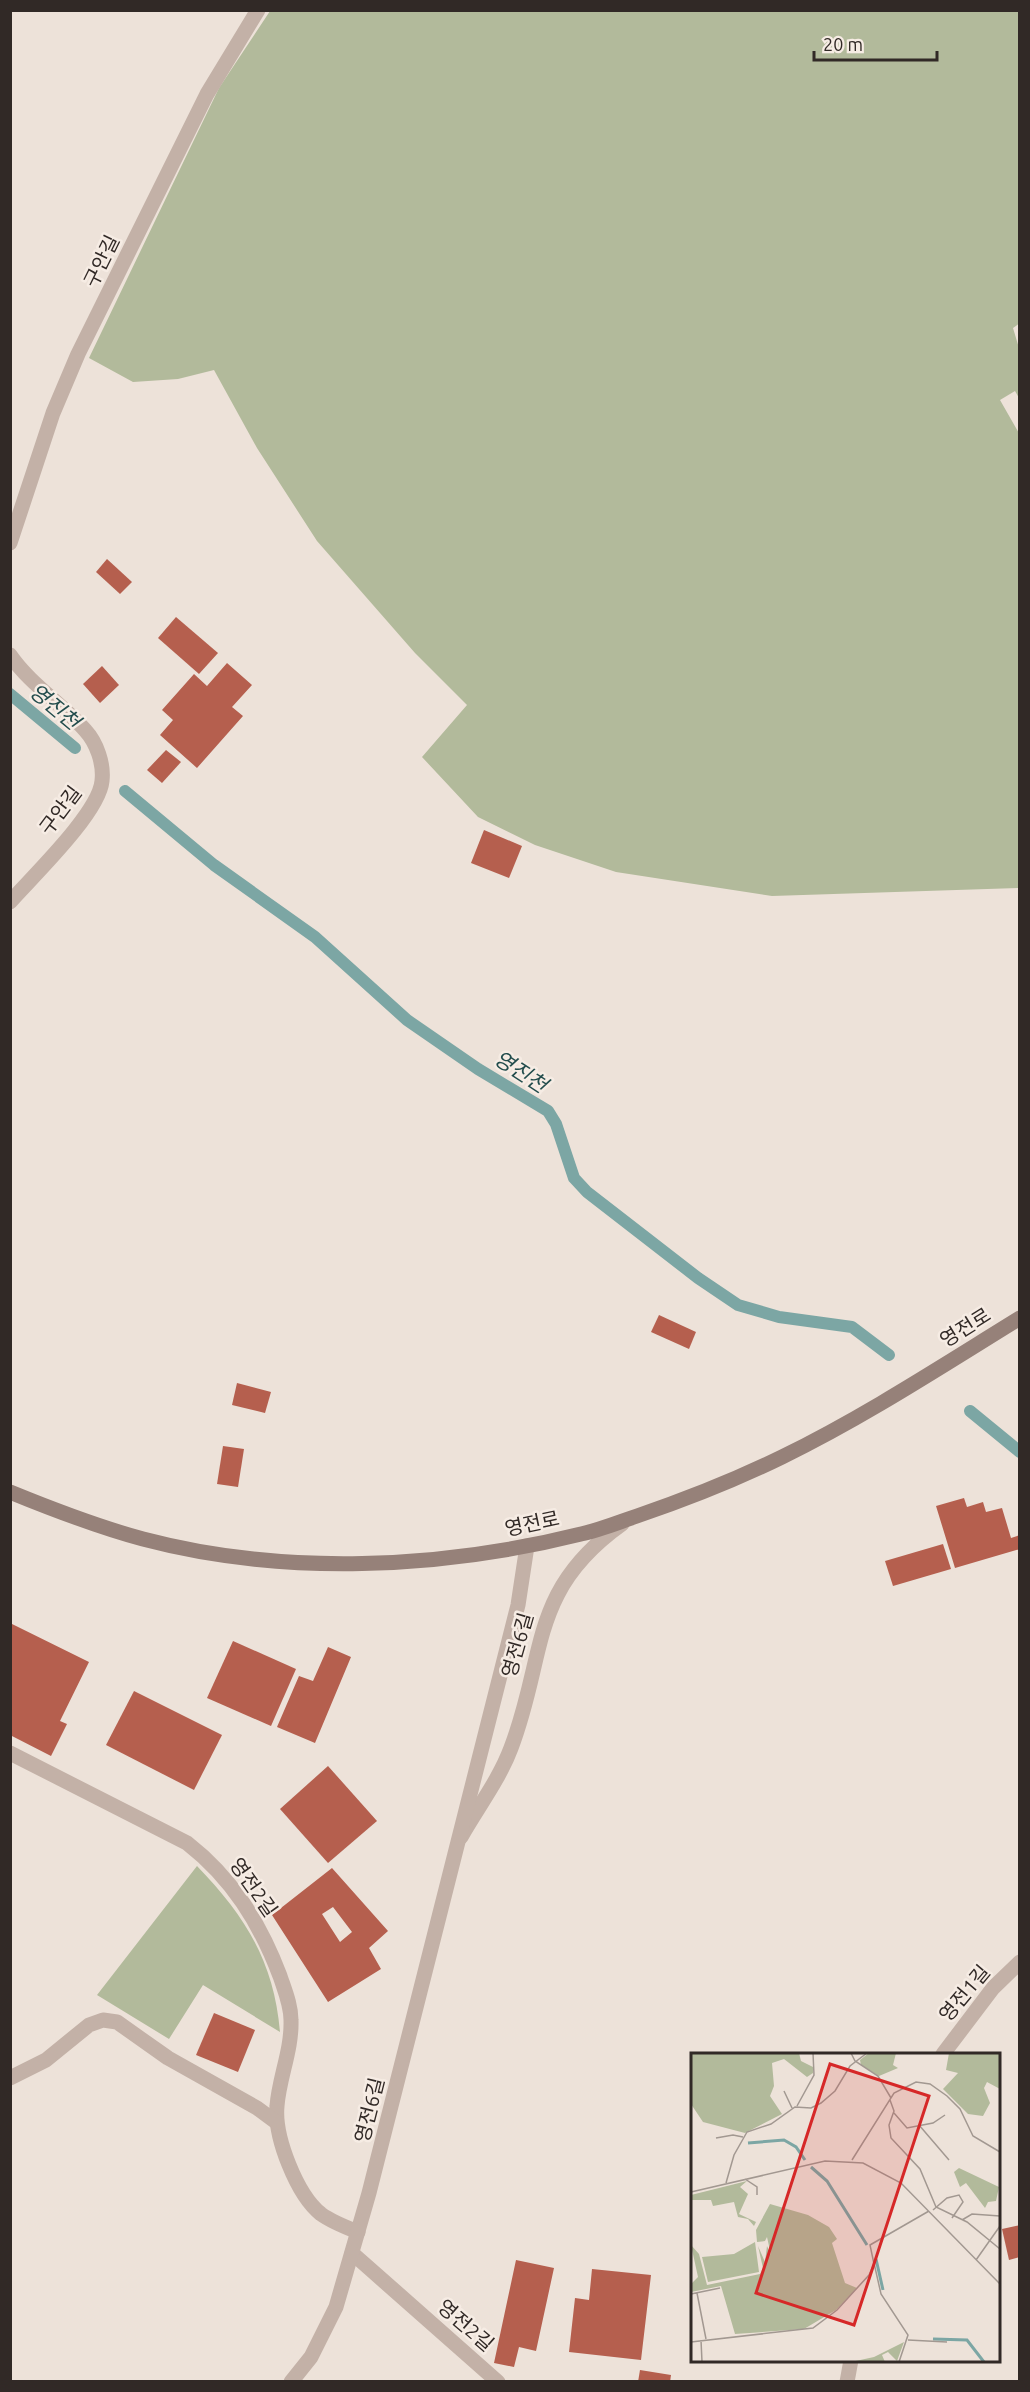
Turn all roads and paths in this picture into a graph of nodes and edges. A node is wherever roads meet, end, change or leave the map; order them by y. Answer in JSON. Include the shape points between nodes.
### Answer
{"nodes":[{"id":1,"x":258,"y":10,"type":"edge"},
{"id":2,"x":10,"y":543,"type":"edge"},
{"id":3,"x":11,"y":656,"type":"edge"},
{"id":4,"x":10,"y":902,"type":"edge"},
{"id":5,"x":1020,"y":1318,"type":"edge"},
{"id":6,"x":10,"y":1492,"type":"edge"},
{"id":7,"x":629,"y":1518,"type":"junction"},
{"id":8,"x":527,"y":1546,"type":"junction"},
{"id":9,"x":10,"y":1753,"type":"edge"},
{"id":10,"x":461,"y":1837,"type":"junction"},
{"id":11,"x":1020,"y":1962,"type":"edge"},
{"id":12,"x":944,"y":2053,"type":"edge"},
{"id":13,"x":10,"y":2078,"type":"edge"},
{"id":14,"x":276,"y":2122,"type":"junction"},
{"id":15,"x":358,"y":2232,"type":"junction"},
{"id":16,"x":352,"y":2253,"type":"junction"},
{"id":17,"x":852,"y":2362,"type":"edge"},
{"id":18,"x":291,"y":2382,"type":"edge"},
{"id":19,"x":498,"y":2382,"type":"edge"},
{"id":20,"x":847,"y":2382,"type":"edge"}],
"edges":[{"from":1,"to":2,"type":"street","name":"구안길","via":[[207,94],[78,354]]},
{"from":3,"to":4,"type":"street","name":"구안길","via":[[87,732],[101,761],[102,782],[83,819]]},
{"from":5,"to":7,"type":"street","name":"영전로","via":[[783,1457],[726,1483]]},
{"from":6,"to":8,"type":"street","name":"영전로","via":[[143,1539],[265,1559],[415,1560]]},
{"from":7,"to":8,"type":"street","name":"영전로","via":[[584,1534]]},
{"from":7,"to":10,"type":"street","name":"영전6길","via":[[598,1541],[560,1587],[546,1615],[512,1747]]},
{"from":8,"to":10,"type":"street","name":"영전6길","via":[[518,1605]]},
{"from":9,"to":14,"type":"street","name":"영전2길","via":[[187,1843],[229,1881],[255,1920],[288,1998],[291,2020]]},
{"from":10,"to":15,"type":"street","name":"영전6길"},
{"from":11,"to":12,"type":"street","name":"영전1길","via":[[993,1988]]},
{"from":13,"to":14,"type":"street","via":[[46,2060],[89,2025],[104,2020],[117,2022],[168,2058]]},
{"from":14,"to":15,"type":"street","name":"영전2길","via":[[294,2175],[308,2200],[341,2226]]},
{"from":15,"to":16,"type":"street","name":"영전6길"},
{"from":16,"to":18,"type":"street","name":"영전6길","via":[[336,2307],[311,2357]]},
{"from":16,"to":19,"type":"street","name":"영전2길"},
{"from":17,"to":20,"type":"street"}]}
